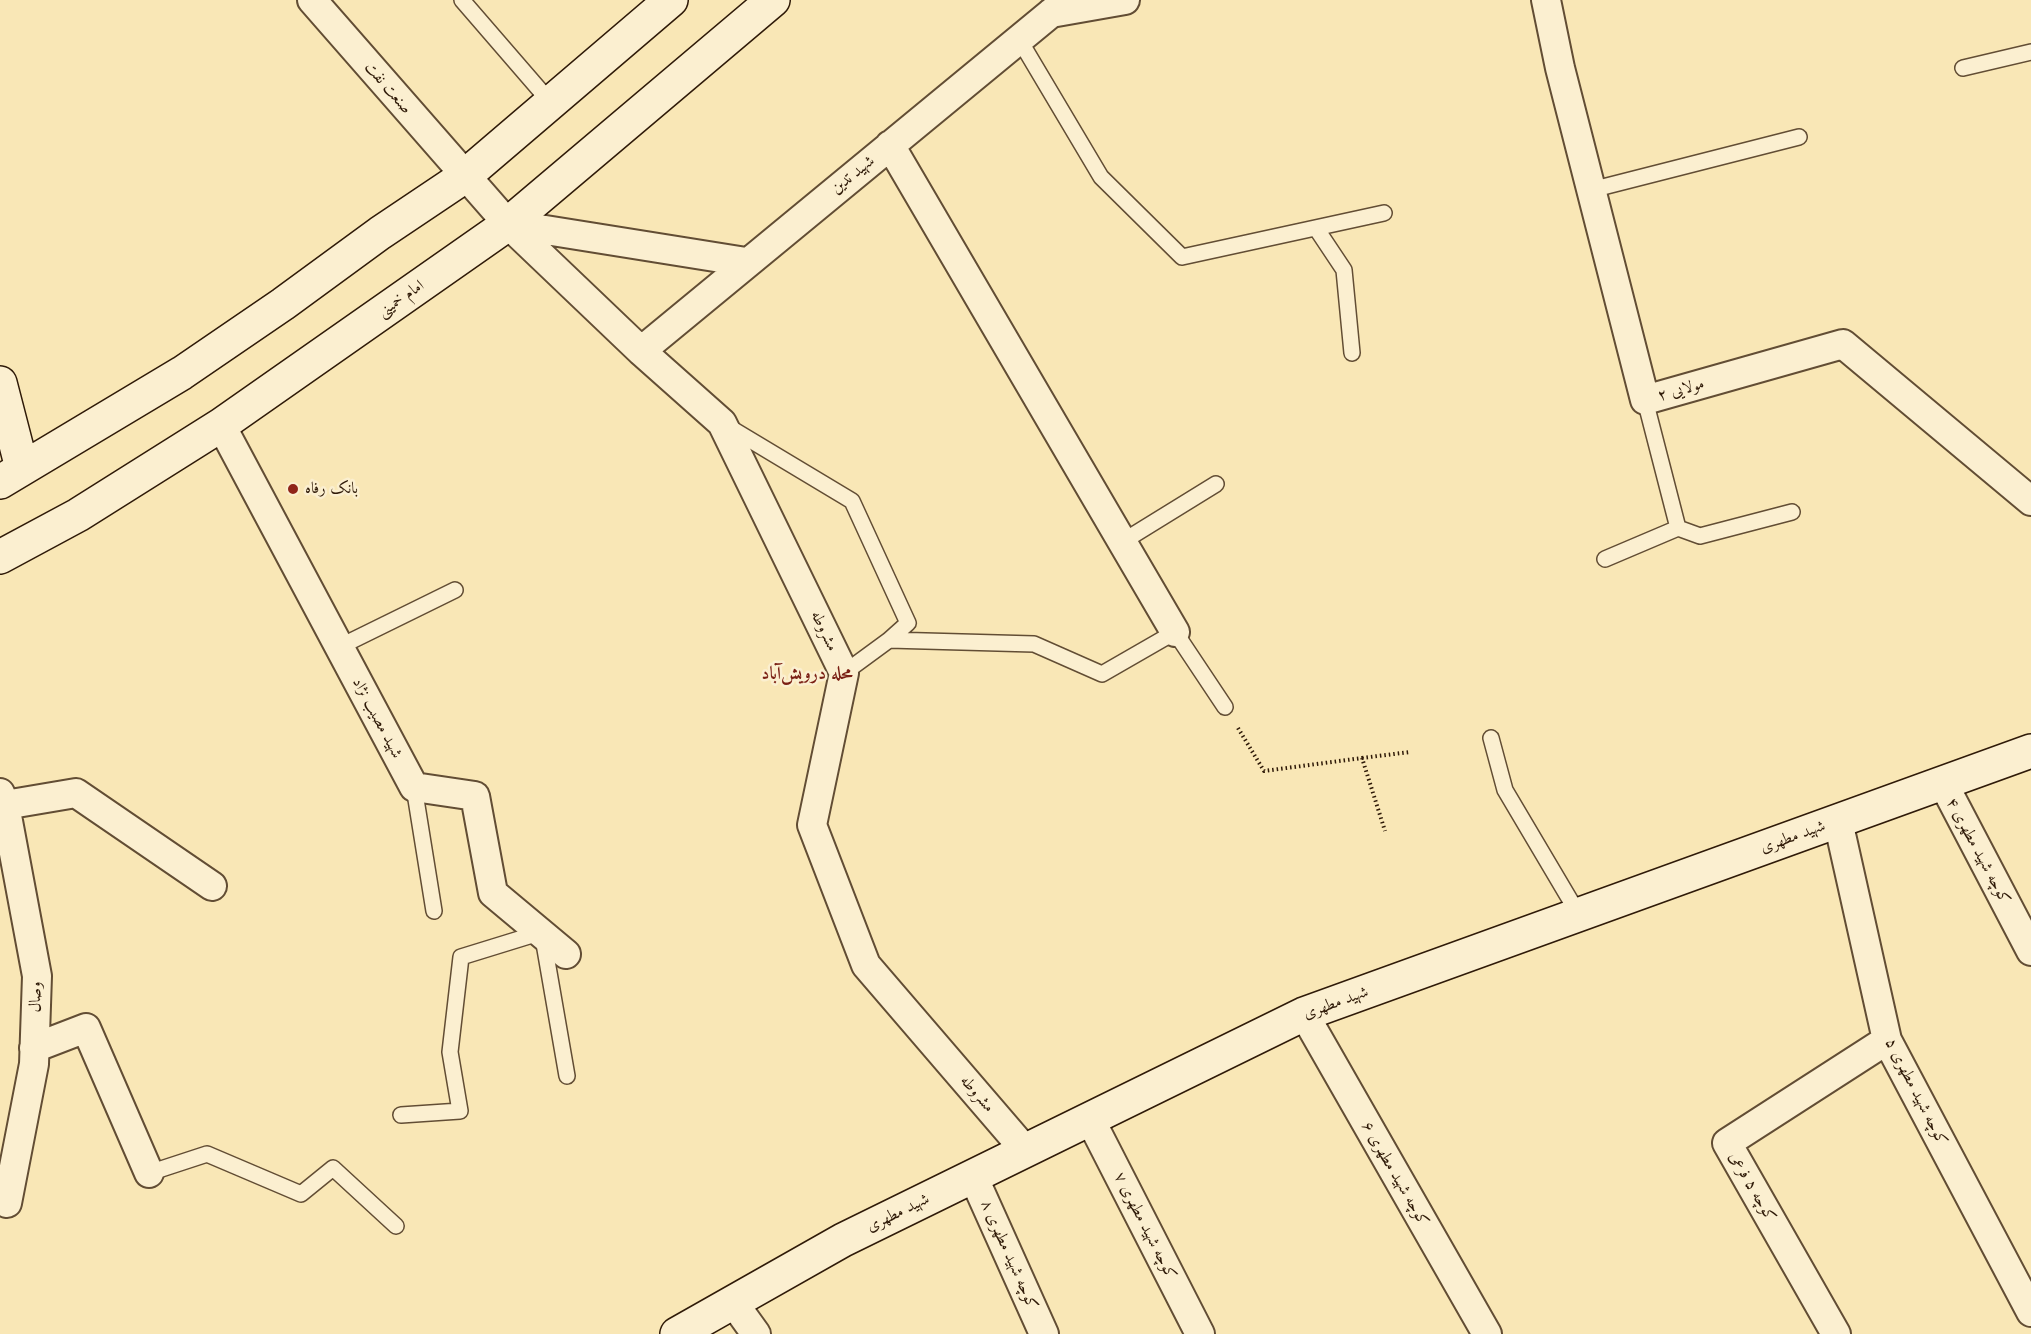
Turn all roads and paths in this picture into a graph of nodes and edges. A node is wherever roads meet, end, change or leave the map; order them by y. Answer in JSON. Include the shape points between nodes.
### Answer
{"nodes":[{"id":1,"x":312,"y":0,"type":"edge"},
{"id":2,"x":462,"y":0,"type":"edge"},
{"id":3,"x":671,"y":0,"type":"edge"},
{"id":4,"x":773,"y":0,"type":"edge"},
{"id":5,"x":1125,"y":0,"type":"edge"},
{"id":6,"x":1546,"y":0,"type":"edge"},
{"id":7,"x":1059,"y":7,"type":"edge"},
{"id":8,"x":1019,"y":39,"type":"junction"},
{"id":9,"x":2031,"y":51,"type":"edge"},
{"id":10,"x":1964,"y":69,"type":"dead end"},
{"id":11,"x":551,"y":103,"type":"junction"},
{"id":12,"x":1799,"y":137,"type":"dead end"},
{"id":13,"x":890,"y":145,"type":"junction"},
{"id":14,"x":465,"y":176,"type":"junction"},
{"id":15,"x":1591,"y":190,"type":"junction"},
{"id":16,"x":1384,"y":213,"type":"dead end"},
{"id":17,"x":508,"y":224,"type":"junction"},
{"id":18,"x":1316,"y":228,"type":"junction"},
{"id":19,"x":746,"y":262,"type":"junction"},
{"id":20,"x":640,"y":351,"type":"junction"},
{"id":21,"x":1352,"y":353,"type":"dead end"},
{"id":22,"x":0,"y":383,"type":"edge"},
{"id":23,"x":1645,"y":400,"type":"junction"},
{"id":24,"x":722,"y":423,"type":"junction"},
{"id":25,"x":221,"y":425,"type":"junction"},
{"id":26,"x":11,"y":475,"type":"edge"},
{"id":27,"x":1216,"y":484,"type":"dead end"},
{"id":28,"x":2031,"y":501,"type":"edge"},
{"id":29,"x":1792,"y":512,"type":"dead end"},
{"id":30,"x":1678,"y":528,"type":"junction"},
{"id":31,"x":1122,"y":542,"type":"junction"},
{"id":32,"x":0,"y":557,"type":"edge"},
{"id":33,"x":1605,"y":559,"type":"dead end"},
{"id":34,"x":455,"y":590,"type":"dead end"},
{"id":35,"x":1175,"y":632,"type":"junction"},
{"id":36,"x":889,"y":640,"type":"junction"},
{"id":37,"x":339,"y":647,"type":"junction"},
{"id":38,"x":844,"y":673,"type":"junction"},
{"id":39,"x":1225,"y":707,"type":"joint"},
{"id":40,"x":1491,"y":738,"type":"dead end"},
{"id":41,"x":2031,"y":751,"type":"edge"},
{"id":42,"x":1410,"y":752,"type":"dead end"},
{"id":43,"x":1362,"y":758,"type":"junction"},
{"id":44,"x":1943,"y":783,"type":"junction"},
{"id":45,"x":414,"y":787,"type":"junction"},
{"id":46,"x":3,"y":799,"type":"edge"},
{"id":47,"x":1838,"y":821,"type":"junction"},
{"id":48,"x":1385,"y":831,"type":"dead end"},
{"id":49,"x":212,"y":886,"type":"dead end"},
{"id":50,"x":434,"y":911,"type":"dead end"},
{"id":51,"x":1578,"y":915,"type":"junction"},
{"id":52,"x":542,"y":932,"type":"junction"},
{"id":53,"x":2031,"y":951,"type":"edge"},
{"id":54,"x":566,"y":954,"type":"dead end"},
{"id":55,"x":1304,"y":1014,"type":"junction"},
{"id":56,"x":1887,"y":1040,"type":"junction"},
{"id":57,"x":34,"y":1048,"type":"junction"},
{"id":58,"x":567,"y":1076,"type":"dead end"},
{"id":59,"x":401,"y":1115,"type":"dead end"},
{"id":60,"x":1090,"y":1119,"type":"junction"},
{"id":61,"x":1025,"y":1150,"type":"junction"},
{"id":62,"x":149,"y":1173,"type":"joint"},
{"id":63,"x":973,"y":1176,"type":"junction"},
{"id":64,"x":7,"y":1203,"type":"dead end"},
{"id":65,"x":396,"y":1226,"type":"dead end"},
{"id":66,"x":733,"y":1302,"type":"junction"},
{"id":67,"x":2031,"y":1312,"type":"edge"},
{"id":68,"x":676,"y":1334,"type":"edge"},
{"id":69,"x":756,"y":1334,"type":"edge"},
{"id":70,"x":1044,"y":1334,"type":"edge"},
{"id":71,"x":1200,"y":1334,"type":"edge"},
{"id":72,"x":1487,"y":1334,"type":"edge"},
{"id":73,"x":1836,"y":1334,"type":"edge"}],
"edges":[{"from":1,"to":14,"type":"street","name":"صنعت نفت"},
{"from":2,"to":11,"type":"lane"},
{"from":3,"to":11,"type":"main road"},
{"from":4,"to":17,"type":"main road","name":"امام خمینی"},
{"from":5,"to":7,"type":"street"},
{"from":6,"to":15,"type":"street","name":"مولایی ۲"},
{"from":7,"to":8,"type":"street","name":"شهید تدین"},
{"from":8,"to":13,"type":"street","name":"شهید تدین"},
{"from":8,"to":18,"type":"lane","via":[[1101,177],[1182,257]]},
{"from":9,"to":10,"type":"lane"},
{"from":11,"to":14,"type":"main road"},
{"from":12,"to":15,"type":"lane"},
{"from":13,"to":19,"type":"street","name":"شهید تدین"},
{"from":13,"to":31,"type":"street"},
{"from":14,"to":17,"type":"street","name":"صنعت نفت"},
{"from":14,"to":26,"type":"main road","via":[[182,373]]},
{"from":15,"to":23,"type":"street","name":"مولایی ۲"},
{"from":16,"to":18,"type":"lane"},
{"from":17,"to":19,"type":"street"},
{"from":17,"to":20,"type":"street","name":"مشروطه"},
{"from":17,"to":25,"type":"main road","name":"امام خمینی"},
{"from":18,"to":21,"type":"lane","via":[[1344,270]]},
{"from":19,"to":20,"type":"street","name":"شهید تدین"},
{"from":20,"to":24,"type":"street","name":"مشروطه"},
{"from":22,"to":26,"type":"main road"},
{"from":23,"to":28,"type":"street","name":"مولایی ۲","via":[[1843,344]]},
{"from":23,"to":30,"type":"lane"},
{"from":24,"to":36,"type":"lane","via":[[852,501],[908,623]]},
{"from":24,"to":38,"type":"street","name":"مشروطه"},
{"from":25,"to":32,"type":"main road","name":"امام خمینی","via":[[78,515]]},
{"from":25,"to":37,"type":"street","name":"شهید مصیب نژاد"},
{"from":27,"to":31,"type":"lane"},
{"from":29,"to":30,"type":"lane","via":[[1700,536]]},
{"from":30,"to":33,"type":"lane"},
{"from":31,"to":35,"type":"street"},
{"from":34,"to":37,"type":"lane"},
{"from":35,"to":36,"type":"lane","via":[[1102,675],[1034,644]]},
{"from":35,"to":39,"type":"lane"},
{"from":36,"to":38,"type":"lane"},
{"from":37,"to":45,"type":"street","name":"شهید مصیب نژاد"},
{"from":38,"to":61,"type":"street","name":"مشروطه","via":[[813,825],[817,836],[866,965]]},
{"from":39,"to":43,"type":"path","via":[[1264,771]]},
{"from":40,"to":51,"type":"lane","via":[[1505,790]]},
{"from":41,"to":44,"type":"main road","name":"شهید مطهری"},
{"from":42,"to":43,"type":"path"},
{"from":43,"to":48,"type":"path"},
{"from":44,"to":47,"type":"main road","name":"شهید مطهری"},
{"from":44,"to":53,"type":"street","name":"کوچه شهید مطهری ۴"},
{"from":45,"to":50,"type":"lane"},
{"from":45,"to":52,"type":"street","via":[[475,796],[494,893]]},
{"from":46,"to":49,"type":"street","via":[[76,793]]},
{"from":46,"to":57,"type":"street","name":"وصال","via":[[37,976]]},
{"from":47,"to":51,"type":"main road","name":"شهید مطهری"},
{"from":47,"to":56,"type":"street","name":"کوچه شهید مطهری ۵"},
{"from":51,"to":55,"type":"main road","name":"شهید مطهری"},
{"from":52,"to":54,"type":"street"},
{"from":52,"to":58,"type":"lane"},
{"from":52,"to":59,"type":"lane","via":[[461,957],[450,1052],[460,1111]]},
{"from":55,"to":60,"type":"main road","name":"شهید مطهری"},
{"from":55,"to":72,"type":"street","name":"کوچه شهید مطهری ۶"},
{"from":56,"to":67,"type":"street","name":"کوچه شهید مطهری ۵"},
{"from":56,"to":73,"type":"street","name":"کوچه ۵ فرعی","via":[[1727,1143]]},
{"from":57,"to":62,"type":"street","via":[[86,1028]]},
{"from":57,"to":64,"type":"street","name":"وصال"},
{"from":60,"to":61,"type":"main road","name":"شهید مطهری"},
{"from":60,"to":71,"type":"street","name":"کوچه شهید مطهری ۷"},
{"from":61,"to":63,"type":"main road","name":"شهید مطهری"},
{"from":62,"to":65,"type":"lane","via":[[207,1154],[301,1194],[333,1168]]},
{"from":63,"to":66,"type":"main road","name":"شهید مطهری","via":[[843,1240]]},
{"from":63,"to":70,"type":"street","name":"کوچه شهید مطهری ۸"},
{"from":66,"to":68,"type":"main road","name":"شهید مطهری"},
{"from":66,"to":69,"type":"street"}]}
